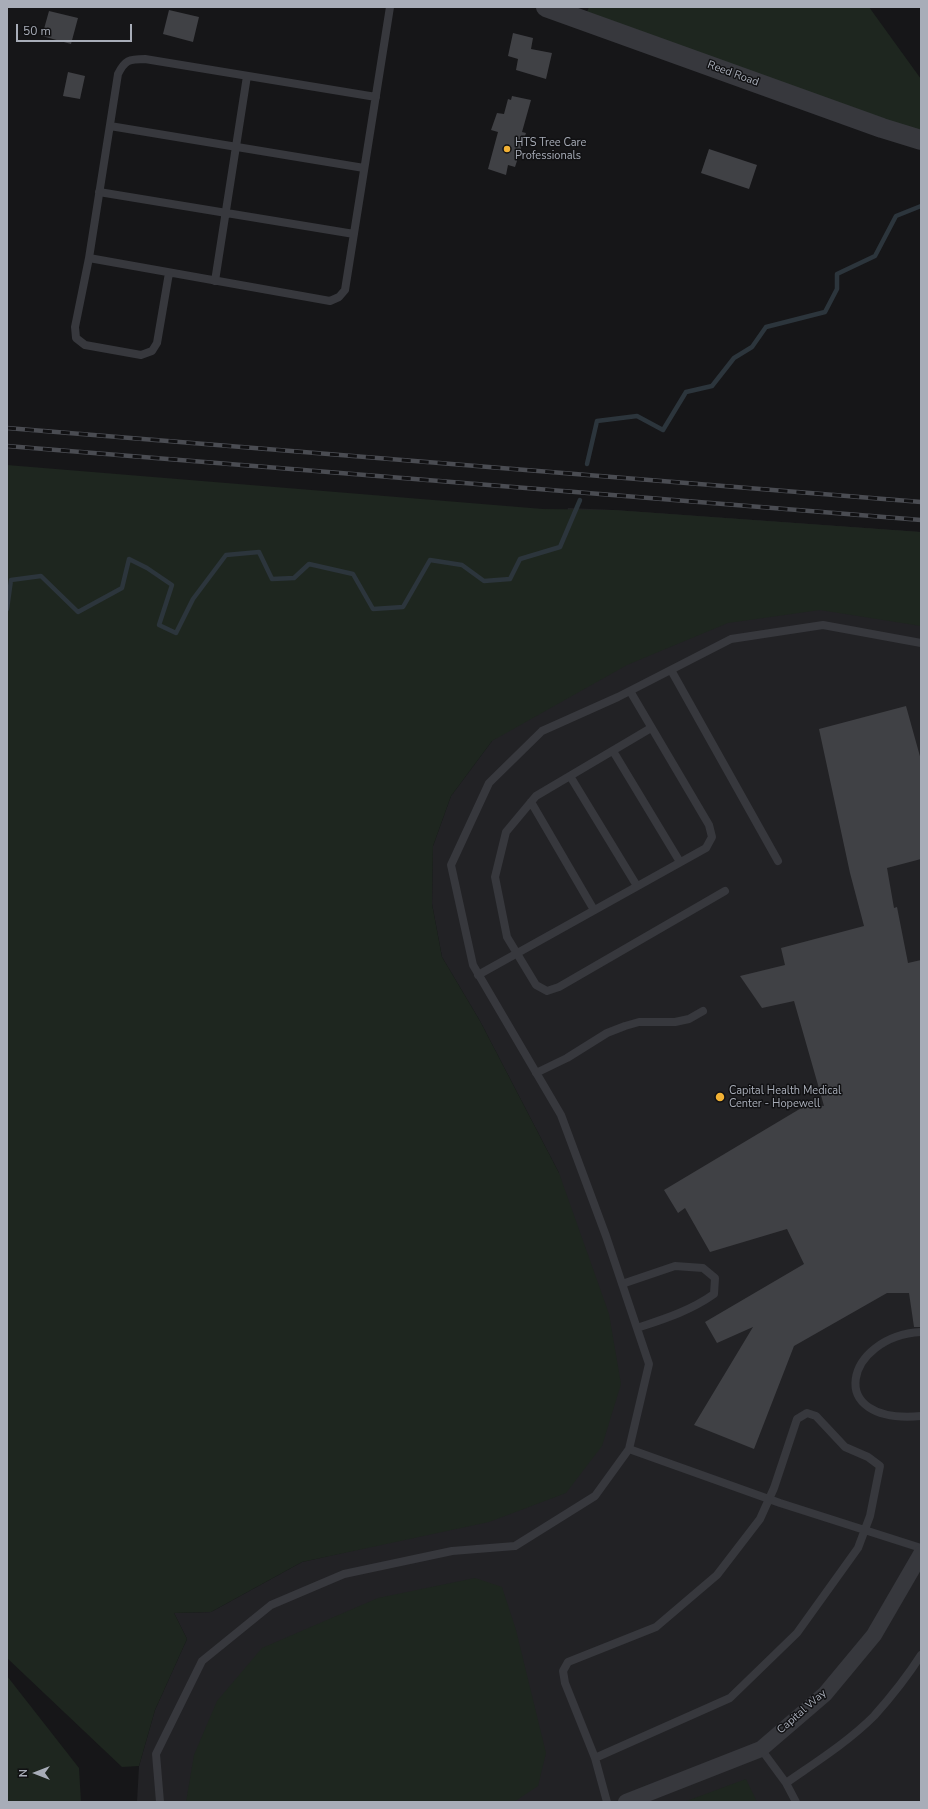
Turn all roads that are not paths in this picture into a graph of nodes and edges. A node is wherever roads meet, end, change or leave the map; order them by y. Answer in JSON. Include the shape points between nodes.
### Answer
{"nodes":[{"id":1,"x":390,"y":7,"type":"edge"},
{"id":2,"x":546,"y":7,"type":"edge"},
{"id":3,"x":247,"y":76,"type":"junction"},
{"id":4,"x":376,"y":97,"type":"junction"},
{"id":5,"x":110,"y":126,"type":"junction"},
{"id":6,"x":921,"y":140,"type":"edge"},
{"id":7,"x":236,"y":146,"type":"junction"},
{"id":8,"x":364,"y":168,"type":"junction"},
{"id":9,"x":99,"y":192,"type":"junction"},
{"id":10,"x":225,"y":213,"type":"junction"},
{"id":11,"x":354,"y":234,"type":"junction"},
{"id":12,"x":89,"y":258,"type":"junction"},
{"id":13,"x":169,"y":273,"type":"junction"},
{"id":14,"x":215,"y":281,"type":"junction"},
{"id":15,"x":921,"y":643,"type":"edge"},
{"id":16,"x":671,"y":670,"type":"junction"},
{"id":17,"x":630,"y":691,"type":"junction"},
{"id":18,"x":651,"y":728,"type":"junction"},
{"id":19,"x":613,"y":751,"type":"junction"},
{"id":20,"x":570,"y":776,"type":"junction"},
{"id":21,"x":531,"y":802,"type":"junction"},
{"id":22,"x":778,"y":861,"type":"dead end"},
{"id":23,"x":680,"y":862,"type":"junction"},
{"id":24,"x":637,"y":886,"type":"junction"},
{"id":25,"x":725,"y":891,"type":"dead end"},
{"id":26,"x":594,"y":910,"type":"junction"},
{"id":27,"x":516,"y":953,"type":"junction"},
{"id":28,"x":478,"y":974,"type":"junction"},
{"id":29,"x":703,"y":1011,"type":"dead end"},
{"id":30,"x":536,"y":1072,"type":"junction"},
{"id":31,"x":622,"y":1284,"type":"junction"},
{"id":32,"x":637,"y":1328,"type":"junction"},
{"id":33,"x":921,"y":1332,"type":"edge"},
{"id":34,"x":921,"y":1416,"type":"edge"},
{"id":35,"x":628,"y":1449,"type":"junction"},
{"id":36,"x":769,"y":1499,"type":"junction"},
{"id":37,"x":865,"y":1531,"type":"junction"},
{"id":38,"x":921,"y":1548,"type":"edge"},
{"id":39,"x":921,"y":1554,"type":"edge"},
{"id":40,"x":921,"y":1655,"type":"edge"},
{"id":41,"x":761,"y":1749,"type":"junction"},
{"id":42,"x":595,"y":1758,"type":"junction"},
{"id":43,"x":786,"y":1783,"type":"junction"},
{"id":44,"x":160,"y":1802,"type":"edge"},
{"id":45,"x":607,"y":1802,"type":"edge"},
{"id":46,"x":626,"y":1802,"type":"edge"},
{"id":47,"x":796,"y":1802,"type":"edge"}],
"edges":[{"from":1,"to":4,"type":"lane"},
{"from":2,"to":6,"type":"street","name":"Reed Road"},
{"from":3,"to":4,"type":"lane"},
{"from":3,"to":5,"type":"lane","via":[[145,59],[131,59],[122,64],[118,74]]},
{"from":3,"to":7,"type":"lane"},
{"from":4,"to":8,"type":"lane"},
{"from":5,"to":7,"type":"lane"},
{"from":5,"to":9,"type":"lane"},
{"from":7,"to":8,"type":"lane"},
{"from":7,"to":10,"type":"lane"},
{"from":8,"to":11,"type":"lane"},
{"from":9,"to":10,"type":"lane"},
{"from":9,"to":12,"type":"lane"},
{"from":10,"to":11,"type":"lane"},
{"from":10,"to":14,"type":"lane"},
{"from":11,"to":14,"type":"lane","via":[[345,290],[339,297],[330,301]]},
{"from":12,"to":13,"type":"lane"},
{"from":12,"to":13,"type":"lane","via":[[75,327],[76,338],[85,344],[141,355],[152,351],[157,343]]},
{"from":13,"to":14,"type":"lane"},
{"from":15,"to":16,"type":"lane","via":[[823,625],[731,639]]},
{"from":16,"to":17,"type":"lane"},
{"from":16,"to":22,"type":"lane"},
{"from":17,"to":18,"type":"lane"},
{"from":17,"to":28,"type":"lane","via":[[542,731],[489,783],[451,866],[473,965]]},
{"from":18,"to":19,"type":"lane"},
{"from":18,"to":23,"type":"lane","via":[[709,825],[712,837],[706,848]]},
{"from":19,"to":20,"type":"lane"},
{"from":19,"to":23,"type":"lane"},
{"from":20,"to":21,"type":"lane","via":[[536,796]]},
{"from":20,"to":24,"type":"lane"},
{"from":21,"to":26,"type":"lane"},
{"from":21,"to":27,"type":"lane","via":[[506,832],[495,877],[508,937]]},
{"from":23,"to":24,"type":"lane"},
{"from":24,"to":26,"type":"lane"},
{"from":25,"to":27,"type":"lane","via":[[559,987],[547,991],[536,985]]},
{"from":26,"to":27,"type":"lane"},
{"from":27,"to":28,"type":"lane"},
{"from":28,"to":30,"type":"lane"},
{"from":29,"to":30,"type":"lane","via":[[689,1019],[675,1022],[639,1022],[625,1026],[607,1033],[567,1058]]},
{"from":30,"to":31,"type":"lane","via":[[561,1115]]},
{"from":31,"to":32,"type":"lane"},
{"from":31,"to":32,"type":"lane","via":[[676,1266],[703,1268],[716,1278],[714,1294],[700,1304],[678,1315]]},
{"from":32,"to":35,"type":"lane","via":[[649,1364]]},
{"from":33,"to":34,"type":"lane","via":[[892,1338],[876,1347],[858,1368],[855,1384],[859,1399],[869,1408],[887,1416]]},
{"from":35,"to":36,"type":"lane"},
{"from":35,"to":44,"type":"lane","via":[[595,1496],[515,1546],[452,1551],[344,1574],[271,1605],[202,1661],[156,1754]]},
{"from":36,"to":37,"type":"lane"},
{"from":36,"to":37,"type":"lane","via":[[797,1419],[807,1413],[816,1416],[844,1447],[868,1456],[880,1466]]},
{"from":36,"to":42,"type":"lane","via":[[760,1519],[717,1575],[656,1627],[568,1662],[564,1671],[565,1683]]},
{"from":37,"to":38,"type":"lane"},
{"from":37,"to":42,"type":"lane","via":[[858,1548],[797,1633],[730,1698]]},
{"from":39,"to":41,"type":"street","name":"Capital Way","via":[[874,1635],[825,1694]]},
{"from":40,"to":43,"type":"lane","via":[[873,1716],[832,1752]]},
{"from":41,"to":43,"type":"lane"},
{"from":41,"to":46,"type":"street","name":"Capital Way"},
{"from":42,"to":45,"type":"lane"},
{"from":43,"to":47,"type":"lane"}]}
